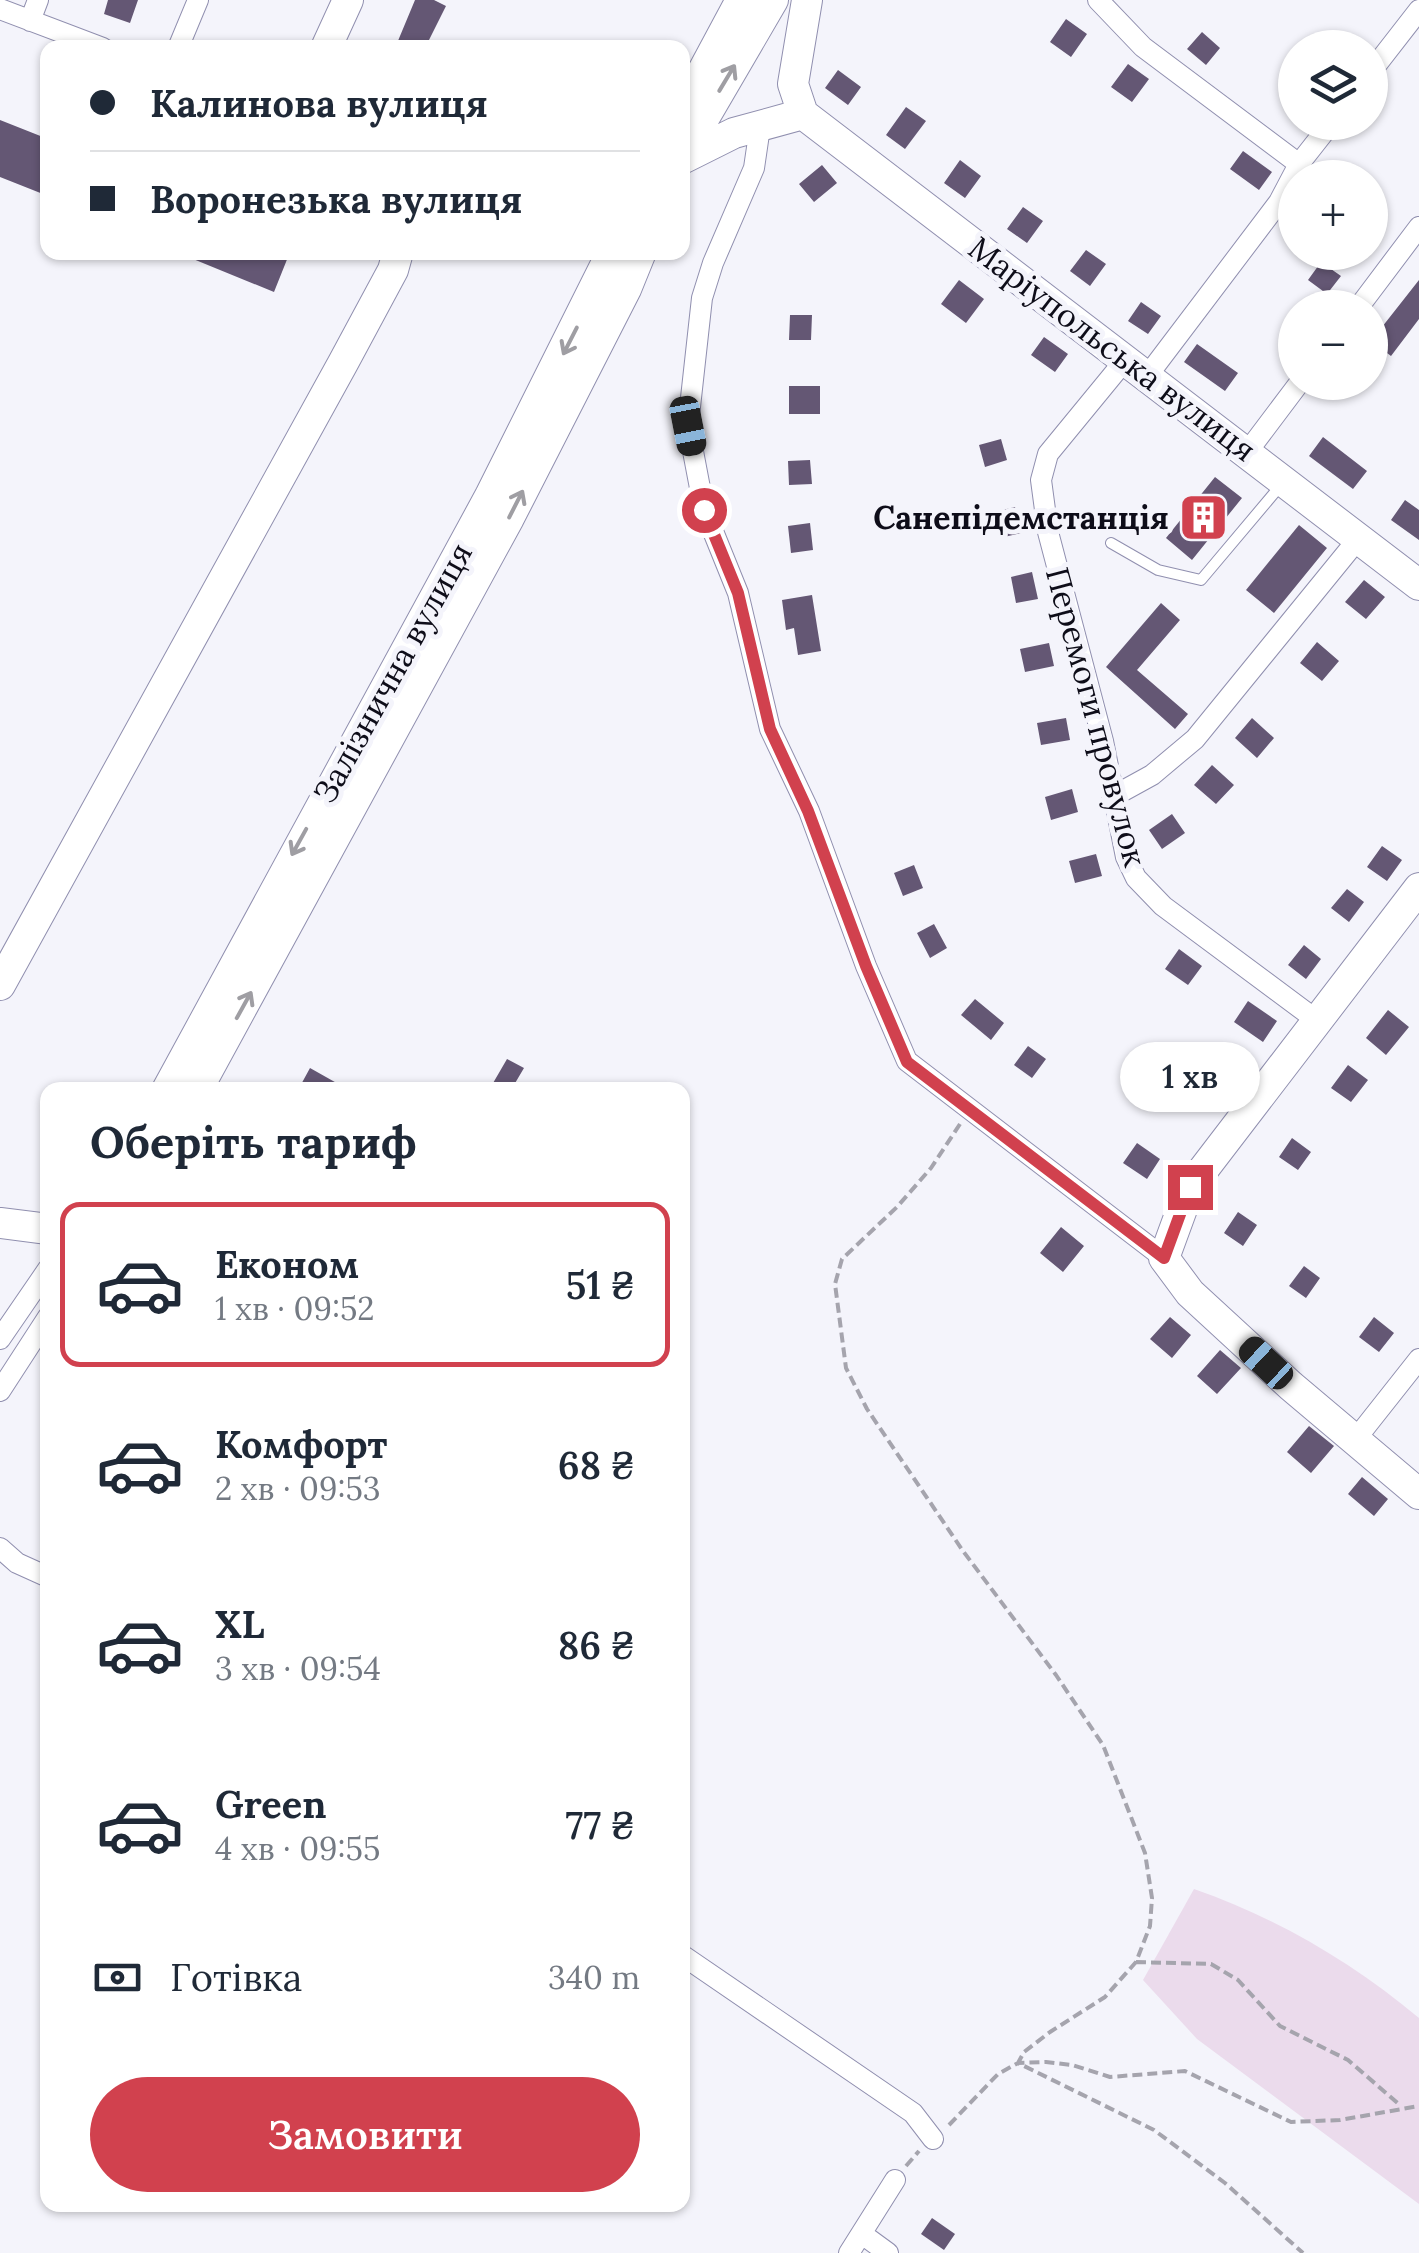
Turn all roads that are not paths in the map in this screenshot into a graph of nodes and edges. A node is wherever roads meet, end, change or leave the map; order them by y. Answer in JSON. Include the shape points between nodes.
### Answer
{"nodes":[{"id":1,"x":38,"y":0,"type":"edge"},
{"id":2,"x":198,"y":0,"type":"edge"},
{"id":3,"x":348,"y":0,"type":"edge"},
{"id":4,"x":741,"y":0,"type":"edge"},
{"id":5,"x":772,"y":0,"type":"edge"},
{"id":6,"x":807,"y":0,"type":"edge"},
{"id":7,"x":1098,"y":0,"type":"edge"},
{"id":8,"x":1406,"y":0,"type":"edge"},
{"id":9,"x":0,"y":9,"type":"edge"},
{"id":10,"x":1419,"y":10,"type":"edge"},
{"id":11,"x":30,"y":21,"type":"junction"},
{"id":12,"x":81,"y":40,"type":"edge"},
{"id":13,"x":181,"y":40,"type":"edge"},
{"id":14,"x":330,"y":40,"type":"edge"},
{"id":15,"x":1388,"y":50,"type":"edge"},
{"id":16,"x":690,"y":95,"type":"edge"},
{"id":17,"x":803,"y":114,"type":"junction"},
{"id":18,"x":760,"y":126,"type":"junction"},
{"id":19,"x":1318,"y":140,"type":"edge"},
{"id":20,"x":690,"y":143,"type":"edge"},
{"id":21,"x":690,"y":153,"type":"edge"},
{"id":22,"x":1295,"y":160,"type":"edge"},
{"id":23,"x":1303,"y":160,"type":"edge"},
{"id":24,"x":1278,"y":203,"type":"edge"},
{"id":25,"x":1419,"y":227,"type":"edge"},
{"id":26,"x":396,"y":260,"type":"edge"},
{"id":27,"x":608,"y":260,"type":"edge"},
{"id":28,"x":637,"y":260,"type":"edge"},
{"id":29,"x":1372,"y":290,"type":"edge"},
{"id":30,"x":1137,"y":367,"type":"junction"},
{"id":31,"x":1287,"y":400,"type":"edge"},
{"id":32,"x":1248,"y":452,"type":"junction"},
{"id":33,"x":1285,"y":481,"type":"junction"},
{"id":34,"x":1358,"y":539,"type":"junction"},
{"id":35,"x":1111,"y":543,"type":"dead end"},
{"id":36,"x":1419,"y":585,"type":"edge"},
{"id":37,"x":1112,"y":797,"type":"junction"},
{"id":38,"x":1419,"y":888,"type":"edge"},
{"id":39,"x":0,"y":985,"type":"edge"},
{"id":40,"x":1315,"y":1019,"type":"junction"},
{"id":41,"x":171,"y":1082,"type":"edge"},
{"id":42,"x":201,"y":1082,"type":"edge"},
{"id":43,"x":0,"y":1223,"type":"edge"},
{"id":44,"x":40,"y":1228,"type":"edge"},
{"id":45,"x":1164,"y":1258,"type":"junction"},
{"id":46,"x":40,"y":1280,"type":"edge"},
{"id":47,"x":40,"y":1338,"type":"edge"},
{"id":48,"x":0,"y":1339,"type":"edge"},
{"id":49,"x":1419,"y":1359,"type":"edge"},
{"id":50,"x":0,"y":1391,"type":"edge"},
{"id":51,"x":1355,"y":1440,"type":"junction"},
{"id":52,"x":1419,"y":1494,"type":"edge"},
{"id":53,"x":0,"y":1548,"type":"edge"},
{"id":54,"x":40,"y":1573,"type":"edge"},
{"id":55,"x":690,"y":1960,"type":"edge"},
{"id":56,"x":933,"y":2139,"type":"road end"},
{"id":57,"x":895,"y":2180,"type":"road end"},
{"id":58,"x":862,"y":2234,"type":"junction"},
{"id":59,"x":849,"y":2253,"type":"edge"},
{"id":60,"x":888,"y":2253,"type":"edge"}],
"edges":[{"from":1,"to":11,"type":"street"},
{"from":2,"to":13,"type":"street"},
{"from":3,"to":14,"type":"street"},
{"from":4,"to":16,"type":"street"},
{"from":20,"to":5,"type":"street","one_way":true},
{"from":6,"to":17,"type":"street","via":[[793,84]]},
{"from":7,"to":22,"type":"street","via":[[1143,46]]},
{"from":8,"to":10,"type":"street"},
{"from":9,"to":11,"type":"street"},
{"from":10,"to":15,"type":"street"},
{"from":11,"to":12,"type":"street"},
{"from":17,"to":18,"type":"street"},
{"from":17,"to":30,"type":"street","name":"Маріупольська вулиця"},
{"from":18,"to":21,"type":"street"},
{"from":18,"to":45,"type":"street","via":[[754,168],[713,263],[696,333],[688,426],[704,510],[738,593],[770,729],[907,1062]]},
{"from":19,"to":23,"type":"street","name":"Перемоги провулок"},
{"from":24,"to":30,"type":"street","name":"Перемоги провулок"},
{"from":25,"to":29,"type":"street"},
{"from":26,"to":39,"type":"street"},
{"from":27,"to":41,"type":"street","name":"Залізнична вулиця","one_way":true,"via":[[490,496]]},
{"from":42,"to":28,"type":"street","name":"Залізнична вулиця","one_way":true,"via":[[508,518]]},
{"from":30,"to":32,"type":"street","name":"Маріупольська вулиця"},
{"from":30,"to":37,"type":"street","name":"Перемоги провулок","via":[[1048,454],[1042,480],[1048,532],[1104,741]]},
{"from":31,"to":32,"type":"street"},
{"from":32,"to":33,"type":"street","name":"Маріупольська вулиця"},
{"from":33,"to":34,"type":"street","name":"Маріупольська вулиця"},
{"from":33,"to":35,"type":"lane","via":[[1201,580],[1158,570]]},
{"from":34,"to":36,"type":"street","name":"Маріупольська вулиця"},
{"from":34,"to":37,"type":"street","via":[[1195,739]]},
{"from":37,"to":40,"type":"street","name":"Перемоги провулок","via":[[1136,878]]},
{"from":38,"to":40,"type":"street"},
{"from":40,"to":45,"type":"street","via":[[1190,1187]]},
{"from":43,"to":44,"type":"street"},
{"from":45,"to":51,"type":"street","via":[[1190,1293]]},
{"from":46,"to":48,"type":"street"},
{"from":47,"to":50,"type":"street"},
{"from":49,"to":51,"type":"street"},
{"from":51,"to":52,"type":"street"},
{"from":53,"to":54,"type":"street"},
{"from":55,"to":56,"type":"street","via":[[913,2113]]},
{"from":57,"to":58,"type":"street"},
{"from":58,"to":59,"type":"street"},
{"from":58,"to":60,"type":"street"}]}
